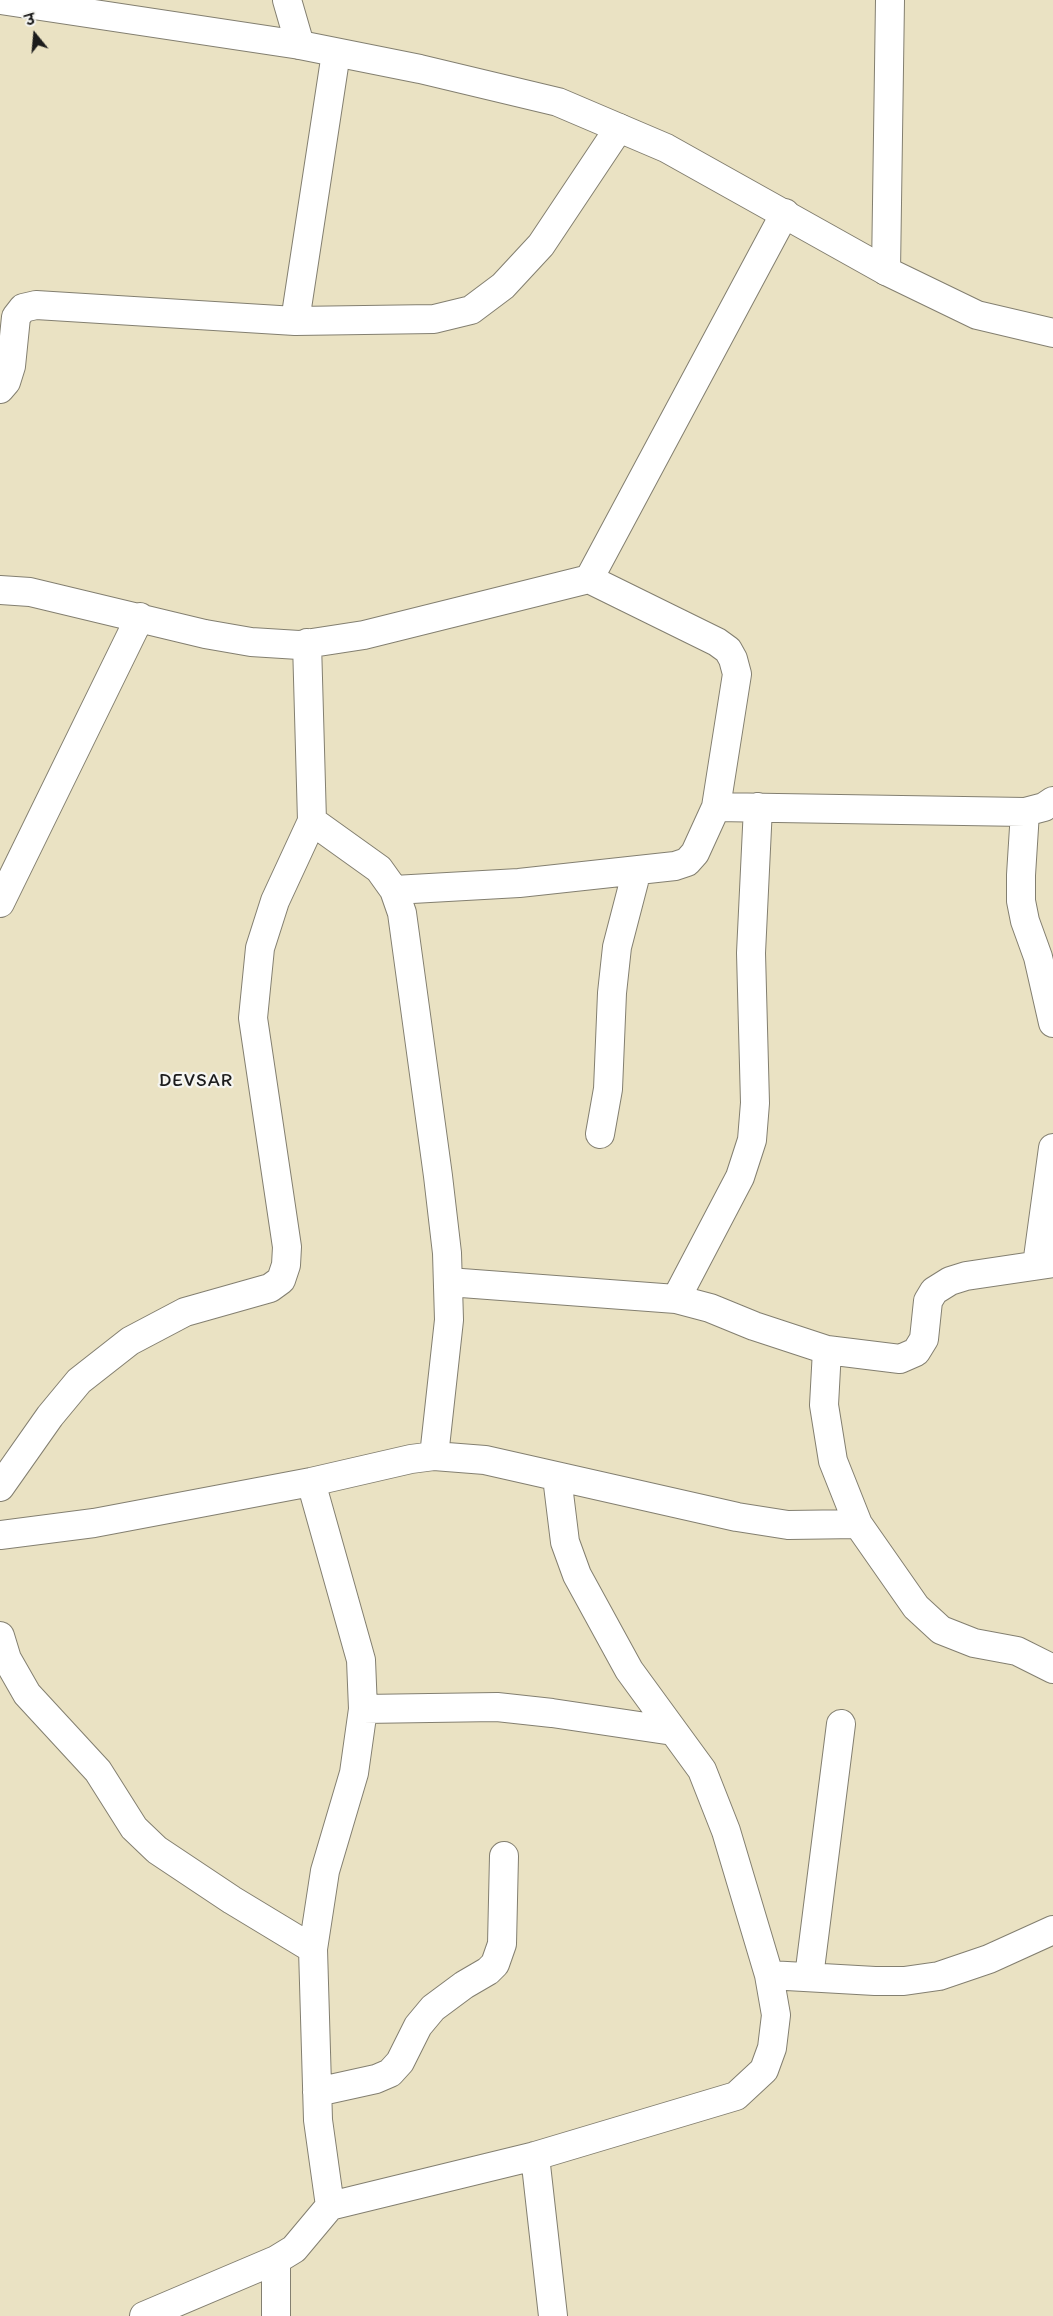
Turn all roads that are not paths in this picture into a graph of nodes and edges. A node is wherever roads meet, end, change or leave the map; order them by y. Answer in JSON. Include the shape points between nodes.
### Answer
{"nodes":[{"id":1,"x":1,"y":0,"type":"edge"},
{"id":2,"x":287,"y":0,"type":"edge"},
{"id":3,"x":890,"y":0,"type":"edge"},
{"id":4,"x":300,"y":45,"type":"junction"},
{"id":5,"x":336,"y":53,"type":"junction"},
{"id":6,"x":619,"y":128,"type":"junction"},
{"id":7,"x":785,"y":213,"type":"junction"},
{"id":8,"x":886,"y":271,"type":"junction"},
{"id":9,"x":295,"y":321,"type":"junction"},
{"id":10,"x":1053,"y":333,"type":"edge"},
{"id":11,"x":0,"y":389,"type":"edge"},
{"id":12,"x":589,"y":579,"type":"junction"},
{"id":13,"x":0,"y":590,"type":"edge"},
{"id":14,"x":140,"y":617,"type":"junction"},
{"id":15,"x":307,"y":643,"type":"junction"},
{"id":16,"x":1053,"y":801,"type":"edge"},
{"id":17,"x":716,"y":807,"type":"junction"},
{"id":18,"x":758,"y":808,"type":"junction"},
{"id":19,"x":1025,"y":812,"type":"junction"},
{"id":20,"x":312,"y":821,"type":"junction"},
{"id":21,"x":636,"y":870,"type":"junction"},
{"id":22,"x":394,"y":890,"type":"junction"},
{"id":23,"x":0,"y":903,"type":"edge"},
{"id":24,"x":1053,"y":1024,"type":"edge"},
{"id":25,"x":600,"y":1134,"type":"dead end"},
{"id":26,"x":1053,"y":1148,"type":"edge"},
{"id":27,"x":1045,"y":1264,"type":"edge"},
{"id":28,"x":448,"y":1282,"type":"junction"},
{"id":29,"x":676,"y":1299,"type":"junction"},
{"id":30,"x":827,"y":1350,"type":"junction"},
{"id":31,"x":434,"y":1456,"type":"junction"},
{"id":32,"x":557,"y":1477,"type":"junction"},
{"id":33,"x":311,"y":1482,"type":"junction"},
{"id":34,"x":0,"y":1487,"type":"edge"},
{"id":35,"x":858,"y":1524,"type":"junction"},
{"id":36,"x":0,"y":1535,"type":"edge"},
{"id":37,"x":2,"y":1653,"type":"edge"},
{"id":38,"x":1053,"y":1669,"type":"edge"},
{"id":39,"x":363,"y":1709,"type":"junction"},
{"id":40,"x":841,"y":1724,"type":"dead end"},
{"id":41,"x":673,"y":1731,"type":"junction"},
{"id":42,"x":504,"y":1856,"type":"dead end"},
{"id":43,"x":1053,"y":1930,"type":"edge"},
{"id":44,"x":313,"y":1949,"type":"junction"},
{"id":45,"x":769,"y":1975,"type":"junction"},
{"id":46,"x":809,"y":1977,"type":"junction"},
{"id":47,"x":317,"y":2092,"type":"junction"},
{"id":48,"x":535,"y":2156,"type":"junction"},
{"id":49,"x":330,"y":2206,"type":"junction"},
{"id":50,"x":276,"y":2260,"type":"junction"},
{"id":51,"x":144,"y":2316,"type":"edge"},
{"id":52,"x":276,"y":2316,"type":"edge"},
{"id":53,"x":553,"y":2316,"type":"edge"}],
"edges":[{"from":1,"to":4,"type":"street"},
{"from":2,"to":4,"type":"street"},
{"from":3,"to":8,"type":"street"},
{"from":4,"to":5,"type":"street"},
{"from":5,"to":6,"type":"street","via":[[558,102]]},
{"from":5,"to":9,"type":"street"},
{"from":6,"to":7,"type":"street","via":[[666,148]]},
{"from":6,"to":9,"type":"street","via":[[541,245],[503,286],[471,310],[434,319]]},
{"from":7,"to":8,"type":"street"},
{"from":7,"to":12,"type":"street"},
{"from":8,"to":10,"type":"street","via":[[977,315]]},
{"from":9,"to":11,"type":"street","via":[[36,305],[23,308],[16,317],[11,366]]},
{"from":12,"to":15,"type":"street","via":[[364,635]]},
{"from":12,"to":17,"type":"street","via":[[728,650],[737,674]]},
{"from":13,"to":14,"type":"street","via":[[30,592]]},
{"from":14,"to":15,"type":"street","via":[[250,642]]},
{"from":14,"to":23,"type":"street"},
{"from":15,"to":20,"type":"street"},
{"from":16,"to":19,"type":"street"},
{"from":17,"to":18,"type":"street"},
{"from":17,"to":21,"type":"street","via":[[695,853],[686,862]]},
{"from":18,"to":19,"type":"street"},
{"from":18,"to":29,"type":"street","via":[[751,954],[755,1103],[752,1140],[740,1178]]},
{"from":19,"to":24,"type":"street","via":[[1021,901]]},
{"from":20,"to":22,"type":"street","via":[[379,869]]},
{"from":20,"to":34,"type":"street","via":[[275,901],[260,948],[253,1018],[287,1248],[281,1280],[270,1288],[185,1312],[130,1341],[79,1381]]},
{"from":21,"to":22,"type":"street","via":[[519,884]]},
{"from":21,"to":25,"type":"street","via":[[617,947],[608,1089]]},
{"from":22,"to":28,"type":"street","via":[[402,913],[438,1176]]},
{"from":26,"to":27,"type":"street"},
{"from":27,"to":30,"type":"street","via":[[966,1276],[934,1291],[928,1301],[924,1339],[916,1352],[900,1359]]},
{"from":28,"to":29,"type":"street"},
{"from":28,"to":31,"type":"street","via":[[449,1320]]},
{"from":29,"to":30,"type":"street"},
{"from":30,"to":35,"type":"street","via":[[824,1405],[833,1462]]},
{"from":31,"to":32,"type":"street","via":[[486,1460]]},
{"from":31,"to":33,"type":"street"},
{"from":32,"to":35,"type":"street","via":[[780,1524]]},
{"from":32,"to":41,"type":"street","via":[[565,1542],[577,1575],[629,1670]]},
{"from":33,"to":36,"type":"street","via":[[94,1522]]},
{"from":33,"to":39,"type":"street","via":[[361,1660]]},
{"from":35,"to":38,"type":"street","via":[[916,1607],[941,1630],[974,1643],[1017,1652]]},
{"from":37,"to":44,"type":"street","via":[[27,1694],[98,1771],[134,1828],[156,1850]]},
{"from":39,"to":41,"type":"street","via":[[497,1708]]},
{"from":39,"to":44,"type":"street","via":[[354,1773],[325,1871]]},
{"from":40,"to":46,"type":"street"},
{"from":41,"to":45,"type":"street","via":[[702,1770],[726,1831]]},
{"from":42,"to":47,"type":"street","via":[[502,1944],[495,1964],[433,2008],[418,2026],[400,2062],[390,2073]]},
{"from":43,"to":46,"type":"street","via":[[989,1959],[939,1976],[904,1981]]},
{"from":44,"to":47,"type":"street"},
{"from":45,"to":46,"type":"street"},
{"from":45,"to":48,"type":"street","via":[[776,2015],[772,2048],[764,2070],[736,2096]]},
{"from":47,"to":49,"type":"street"},
{"from":48,"to":49,"type":"street"},
{"from":48,"to":53,"type":"street"},
{"from":49,"to":50,"type":"street","via":[[294,2249]]},
{"from":50,"to":51,"type":"street"},
{"from":50,"to":52,"type":"street"}]}
